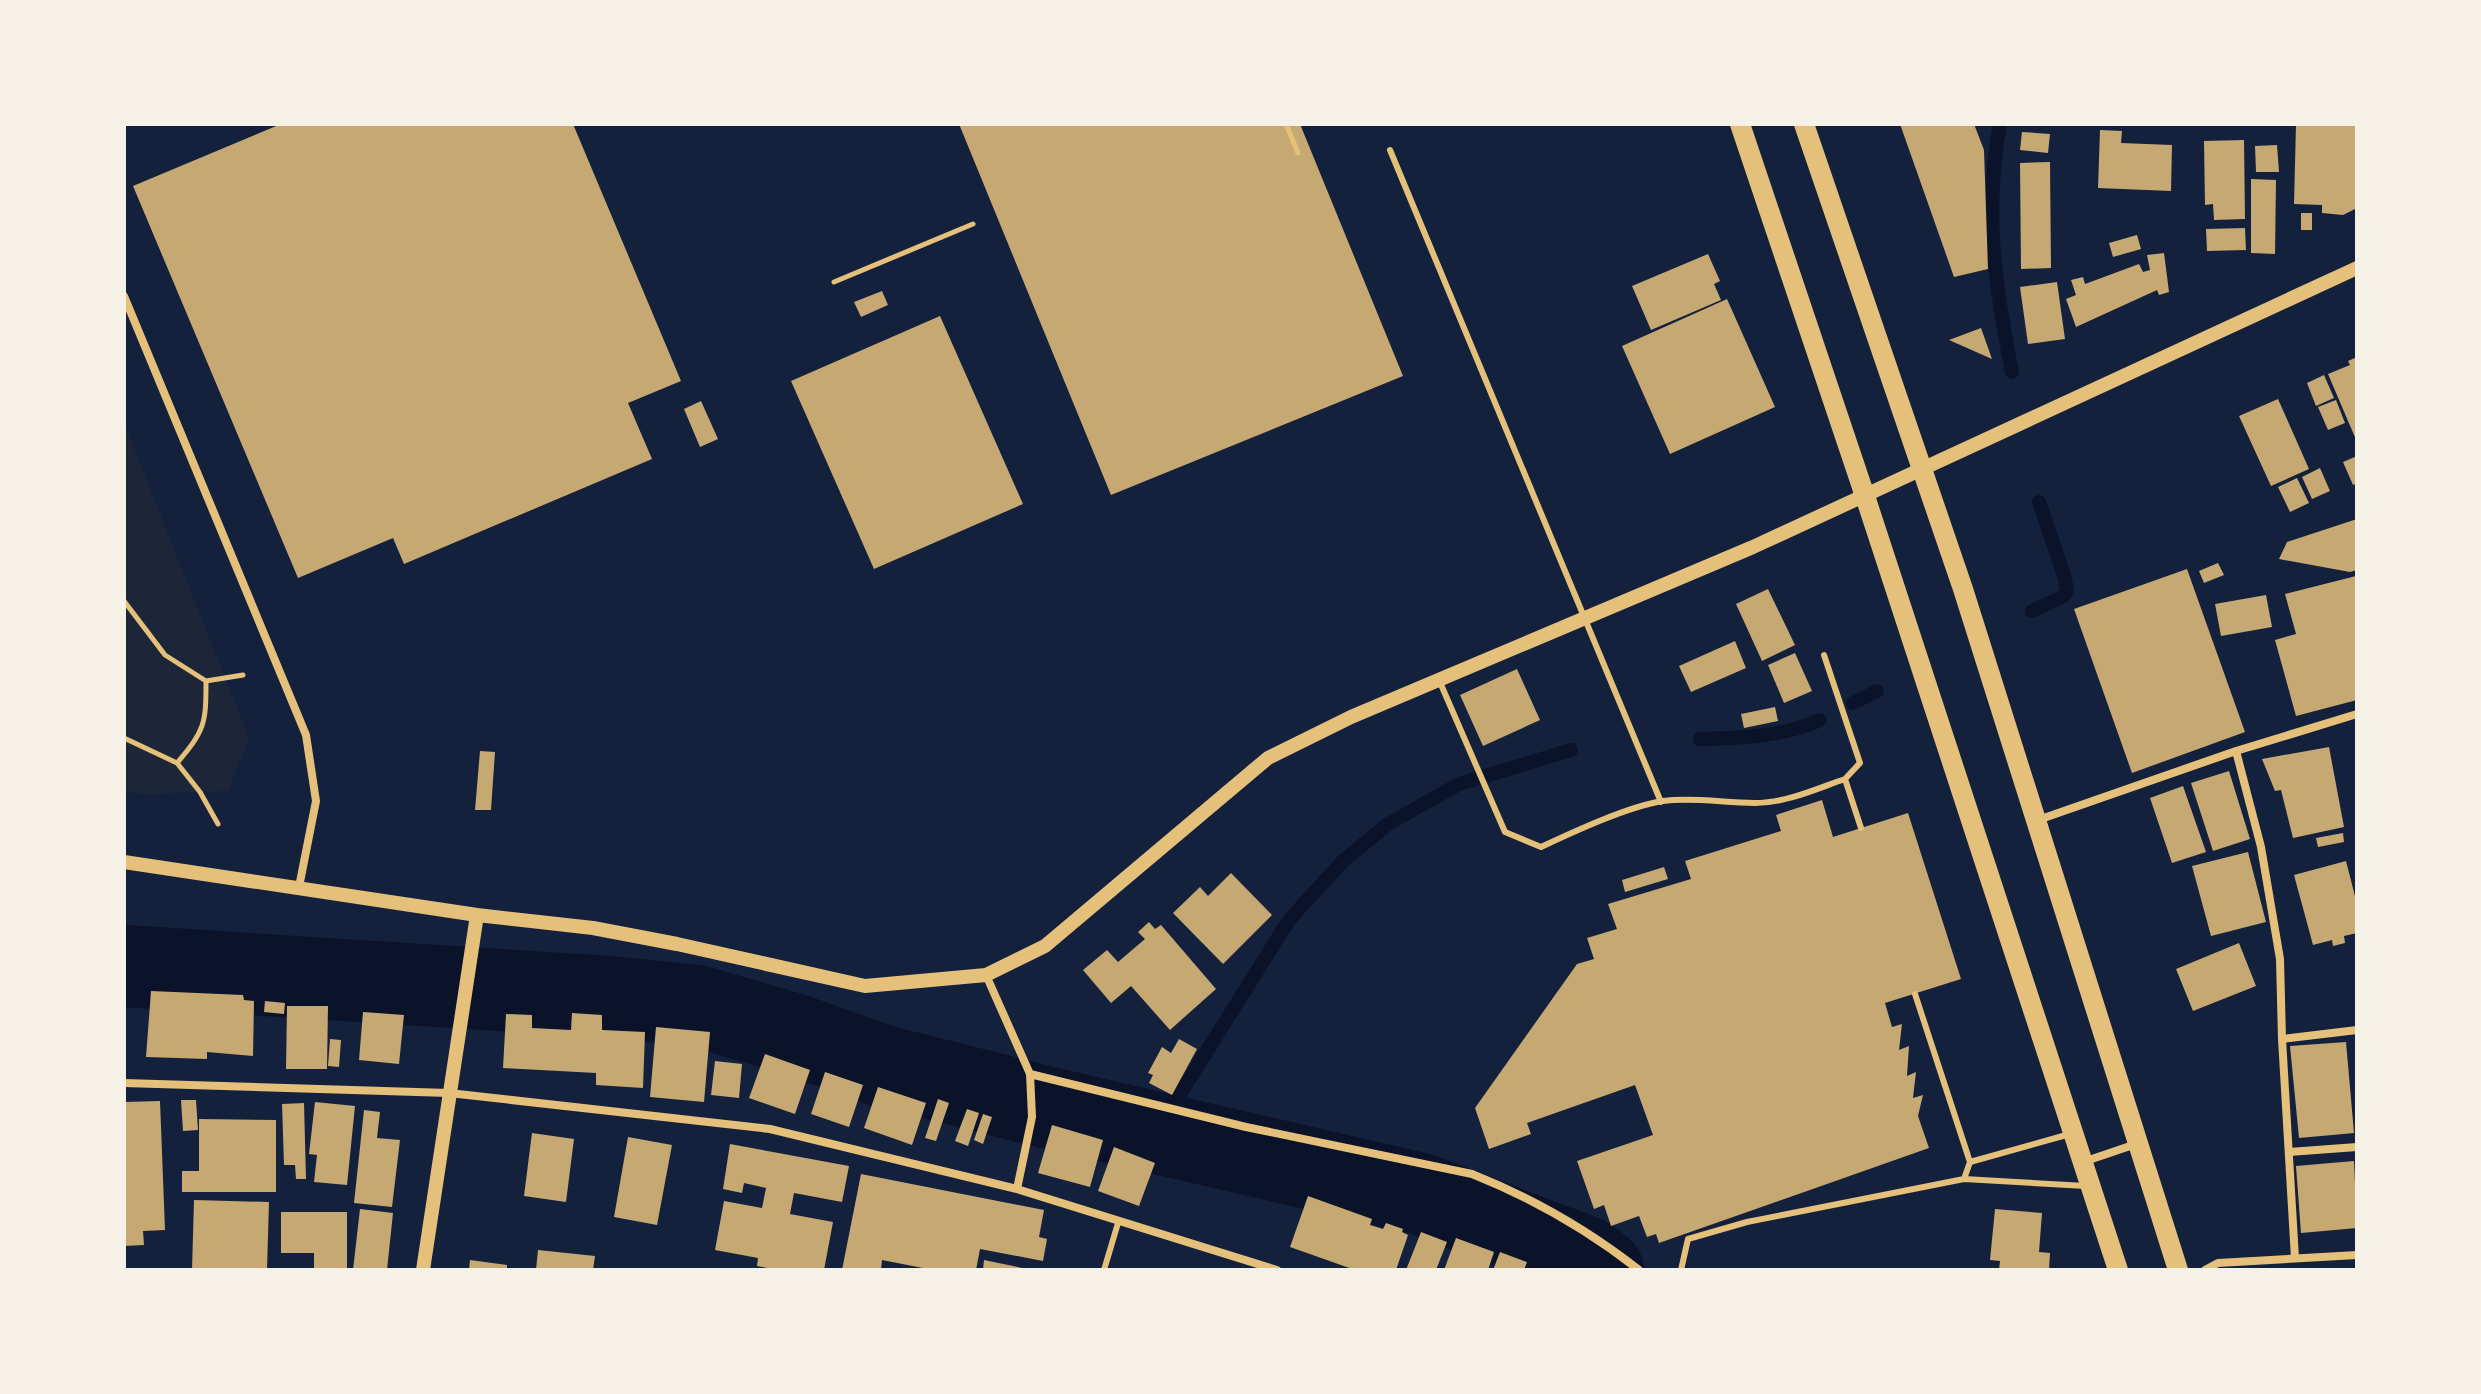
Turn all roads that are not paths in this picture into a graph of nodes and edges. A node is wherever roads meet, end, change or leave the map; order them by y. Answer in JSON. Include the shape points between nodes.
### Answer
{"nodes":[{"id":1,"x":1740,"y":124,"type":"edge"},
{"id":2,"x":1804,"y":124,"type":"edge"},
{"id":3,"x":1390,"y":150,"type":"dead end"},
{"id":4,"x":2357,"y":268,"type":"edge"},
{"id":5,"x":124,"y":296,"type":"edge"},
{"id":6,"x":1924,"y":469,"type":"junction"},
{"id":7,"x":1865,"y":496,"type":"junction"},
{"id":8,"x":1585,"y":618,"type":"junction"},
{"id":9,"x":1824,"y":655,"type":"dead end"},
{"id":10,"x":1439,"y":680,"type":"junction"},
{"id":11,"x":2357,"y":714,"type":"edge"},
{"id":12,"x":2236,"y":751,"type":"junction"},
{"id":13,"x":1845,"y":779,"type":"junction"},
{"id":14,"x":1661,"y":802,"type":"junction"},
{"id":15,"x":2038,"y":820,"type":"junction"},
{"id":16,"x":1861,"y":828,"type":"dead end"},
{"id":17,"x":124,"y":862,"type":"edge"},
{"id":18,"x":299,"y":887,"type":"junction"},
{"id":19,"x":477,"y":915,"type":"junction"},
{"id":20,"x":986,"y":975,"type":"junction"},
{"id":21,"x":1915,"y":994,"type":"dead end"},
{"id":22,"x":2357,"y":1030,"type":"edge"},
{"id":23,"x":2282,"y":1039,"type":"junction"},
{"id":24,"x":1030,"y":1074,"type":"junction"},
{"id":25,"x":124,"y":1083,"type":"edge"},
{"id":26,"x":449,"y":1093,"type":"junction"},
{"id":27,"x":2073,"y":1133,"type":"junction"},
{"id":28,"x":2139,"y":1143,"type":"junction"},
{"id":29,"x":2357,"y":1147,"type":"edge"},
{"id":30,"x":2289,"y":1152,"type":"junction"},
{"id":31,"x":1970,"y":1162,"type":"junction"},
{"id":32,"x":2083,"y":1163,"type":"junction"},
{"id":33,"x":1964,"y":1179,"type":"junction"},
{"id":34,"x":2090,"y":1186,"type":"junction"},
{"id":35,"x":1017,"y":1189,"type":"junction"},
{"id":36,"x":1118,"y":1223,"type":"junction"},
{"id":37,"x":2357,"y":1255,"type":"edge"},
{"id":38,"x":2295,"y":1258,"type":"junction"},
{"id":39,"x":423,"y":1270,"type":"edge"},
{"id":40,"x":1104,"y":1270,"type":"edge"},
{"id":41,"x":1277,"y":1270,"type":"edge"},
{"id":42,"x":1639,"y":1270,"type":"edge"},
{"id":43,"x":1681,"y":1270,"type":"edge"},
{"id":44,"x":2118,"y":1270,"type":"edge"},
{"id":45,"x":2178,"y":1270,"type":"edge"},
{"id":46,"x":2205,"y":1270,"type":"edge"}],
"edges":[{"from":1,"to":7,"type":"main road"},
{"from":2,"to":6,"type":"main road"},
{"from":3,"to":8,"type":"lane"},
{"from":4,"to":6,"type":"street"},
{"from":5,"to":18,"type":"street","via":[[306,735],[316,801]]},
{"from":6,"to":7,"type":"street"},
{"from":6,"to":15,"type":"main road"},
{"from":7,"to":8,"type":"street"},
{"from":7,"to":27,"type":"main road"},
{"from":8,"to":10,"type":"street"},
{"from":8,"to":14,"type":"lane"},
{"from":9,"to":13,"type":"lane","via":[[1860,763]]},
{"from":10,"to":14,"type":"lane","via":[[1505,832],[1541,847]]},
{"from":10,"to":20,"type":"street","via":[[1268,758],[1045,946]]},
{"from":11,"to":12,"type":"street"},
{"from":12,"to":15,"type":"street"},
{"from":12,"to":23,"type":"street","via":[[2261,847],[2280,959]]},
{"from":13,"to":14,"type":"lane","via":[[1778,801]]},
{"from":13,"to":16,"type":"lane"},
{"from":15,"to":28,"type":"main road"},
{"from":17,"to":18,"type":"street"},
{"from":18,"to":19,"type":"street"},
{"from":19,"to":20,"type":"street","via":[[621,933],[865,986]]},
{"from":19,"to":26,"type":"street"},
{"from":20,"to":24,"type":"street"},
{"from":21,"to":31,"type":"lane"},
{"from":22,"to":23,"type":"street"},
{"from":23,"to":30,"type":"street"},
{"from":24,"to":35,"type":"street","via":[[1032,1117]]},
{"from":24,"to":42,"type":"street","via":[[1246,1127],[1472,1174],[1596,1237]]},
{"from":25,"to":26,"type":"street"},
{"from":26,"to":35,"type":"street","via":[[770,1129]]},
{"from":26,"to":39,"type":"street"},
{"from":27,"to":31,"type":"lane"},
{"from":27,"to":32,"type":"main road"},
{"from":28,"to":32,"type":"street"},
{"from":28,"to":45,"type":"main road"},
{"from":29,"to":30,"type":"street"},
{"from":30,"to":38,"type":"street"},
{"from":31,"to":33,"type":"lane"},
{"from":32,"to":34,"type":"main road"},
{"from":33,"to":34,"type":"lane"},
{"from":33,"to":43,"type":"lane","via":[[1747,1222],[1688,1239]]},
{"from":34,"to":44,"type":"main road"},
{"from":35,"to":36,"type":"street"},
{"from":36,"to":40,"type":"lane"},
{"from":36,"to":41,"type":"street"},
{"from":37,"to":38,"type":"street"},
{"from":38,"to":46,"type":"street","via":[[2218,1263]]}]}
